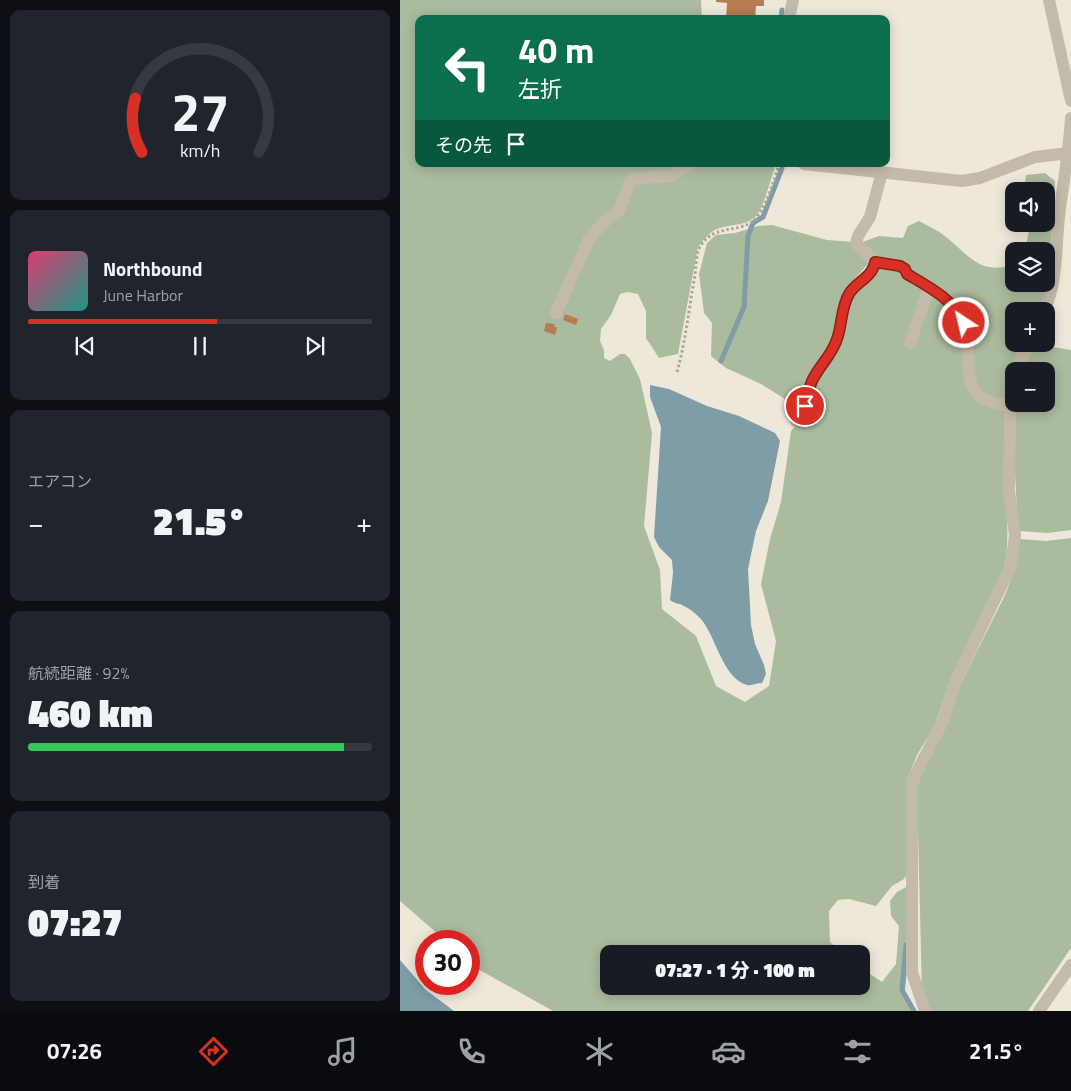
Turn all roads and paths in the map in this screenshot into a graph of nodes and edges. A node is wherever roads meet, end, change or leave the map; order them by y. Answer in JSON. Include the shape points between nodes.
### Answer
{"nodes":[{"id":1,"x":793,"y":0,"type":"edge"},
{"id":2,"x":1049,"y":0,"type":"edge"},
{"id":3,"x":790,"y":15,"type":"edge"},
{"id":4,"x":1071,"y":101,"type":"edge"},
{"id":5,"x":1071,"y":118,"type":"edge"},
{"id":6,"x":1069,"y":153,"type":"junction"},
{"id":7,"x":686,"y":167,"type":"edge"},
{"id":8,"x":778,"y":167,"type":"edge"},
{"id":9,"x":838,"y":167,"type":"edge"},
{"id":10,"x":882,"y":172,"type":"junction"},
{"id":11,"x":875,"y":262,"type":"junction"},
{"id":12,"x":929,"y":287,"type":"junction"},
{"id":13,"x":1049,"y":302,"type":"edge"},
{"id":14,"x":556,"y":313,"type":"dead end"},
{"id":15,"x":910,"y":343,"type":"dead end"},
{"id":16,"x":677,"y":372,"type":"dead end"},
{"id":17,"x":1005,"y":406,"type":"edge"},
{"id":18,"x":1010,"y":412,"type":"edge"},
{"id":19,"x":796,"y":421,"type":"dead end"},
{"id":20,"x":1071,"y":965,"type":"edge"},
{"id":21,"x":925,"y":1011,"type":"edge"},
{"id":22,"x":1039,"y":1011,"type":"edge"}],
"edges":[{"from":1,"to":3,"type":"street"},
{"from":2,"to":4,"type":"street"},
{"from":5,"to":6,"type":"street"},
{"from":6,"to":10,"type":"street","via":[[1036,157],[980,178],[962,181]]},
{"from":6,"to":13,"type":"street"},
{"from":7,"to":14,"type":"street","via":[[671,176],[633,179],[629,183],[618,211],[589,239]]},
{"from":8,"to":16,"type":"path","via":[[760,213],[752,222],[708,236],[700,248]]},
{"from":9,"to":10,"type":"street"},
{"from":10,"to":11,"type":"street","via":[[870,217],[856,243]]},
{"from":11,"to":12,"type":"street","via":[[900,266]]},
{"from":11,"to":19,"type":"street","via":[[869,275],[848,296],[837,340],[812,380],[805,406]]},
{"from":12,"to":15,"type":"street"},
{"from":12,"to":17,"type":"street","via":[[954,307],[964,323],[972,389],[985,400]]},
{"from":18,"to":21,"type":"street","via":[[1009,491],[1015,535],[1011,566],[956,680],[944,721],[912,781],[912,972]]},
{"from":20,"to":22,"type":"street"}]}
